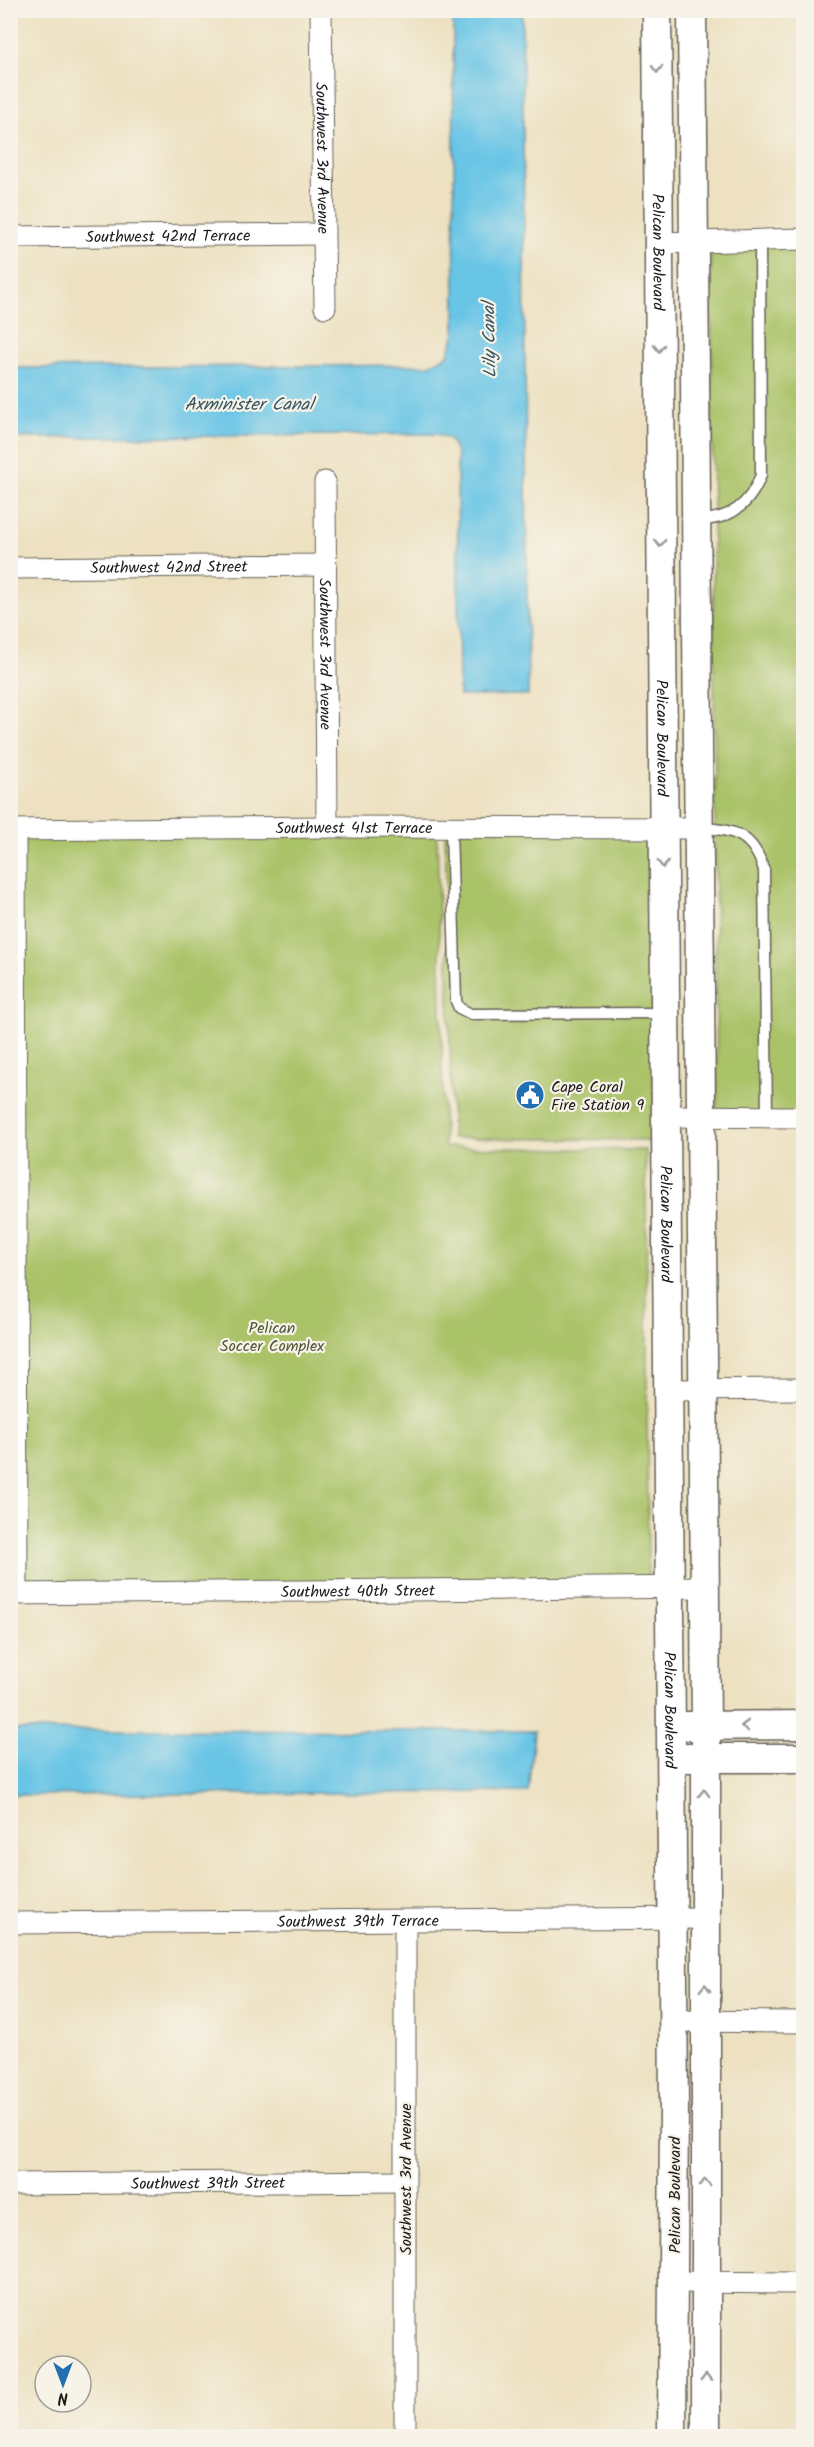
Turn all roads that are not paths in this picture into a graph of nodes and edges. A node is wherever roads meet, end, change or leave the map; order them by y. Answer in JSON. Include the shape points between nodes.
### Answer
{"nodes":[{"id":1,"x":321,"y":10,"type":"edge"},
{"id":2,"x":657,"y":10,"type":"edge"},
{"id":3,"x":692,"y":10,"type":"edge"},
{"id":4,"x":323,"y":234,"type":"junction"},
{"id":5,"x":10,"y":237,"type":"edge"},
{"id":6,"x":760,"y":239,"type":"junction"},
{"id":7,"x":804,"y":239,"type":"edge"},
{"id":8,"x":694,"y":242,"type":"junction"},
{"id":9,"x":658,"y":243,"type":"junction"},
{"id":10,"x":325,"y":307,"type":"dead end"},
{"id":11,"x":325,"y":482,"type":"dead end"},
{"id":12,"x":695,"y":520,"type":"junction"},
{"id":13,"x":326,"y":565,"type":"junction"},
{"id":14,"x":10,"y":568,"type":"edge"},
{"id":15,"x":327,"y":827,"type":"junction"},
{"id":16,"x":662,"y":828,"type":"junction"},
{"id":17,"x":697,"y":828,"type":"junction"},
{"id":18,"x":451,"y":829,"type":"junction"},
{"id":19,"x":13,"y":830,"type":"edge"},
{"id":20,"x":666,"y":1014,"type":"junction"},
{"id":21,"x":664,"y":1116,"type":"junction"},
{"id":22,"x":700,"y":1116,"type":"junction"},
{"id":23,"x":767,"y":1116,"type":"junction"},
{"id":24,"x":804,"y":1117,"type":"edge"},
{"id":25,"x":702,"y":1388,"type":"junction"},
{"id":26,"x":804,"y":1389,"type":"edge"},
{"id":27,"x":667,"y":1390,"type":"junction"},
{"id":28,"x":669,"y":1587,"type":"junction"},
{"id":29,"x":704,"y":1587,"type":"junction"},
{"id":30,"x":14,"y":1594,"type":"edge"},
{"id":31,"x":705,"y":1725,"type":"junction"},
{"id":32,"x":804,"y":1725,"type":"edge"},
{"id":33,"x":670,"y":1726,"type":"junction"},
{"id":34,"x":704,"y":1757,"type":"junction"},
{"id":35,"x":670,"y":1758,"type":"junction"},
{"id":36,"x":804,"y":1758,"type":"edge"},
{"id":37,"x":672,"y":1918,"type":"junction"},
{"id":38,"x":705,"y":1918,"type":"junction"},
{"id":39,"x":405,"y":1922,"type":"junction"},
{"id":40,"x":10,"y":1923,"type":"edge"},
{"id":41,"x":673,"y":2021,"type":"junction"},
{"id":42,"x":705,"y":2022,"type":"junction"},
{"id":43,"x":804,"y":2022,"type":"edge"},
{"id":44,"x":404,"y":2181,"type":"junction"},
{"id":45,"x":10,"y":2184,"type":"edge"},
{"id":46,"x":673,"y":2282,"type":"junction"},
{"id":47,"x":804,"y":2283,"type":"edge"},
{"id":48,"x":706,"y":2284,"type":"junction"},
{"id":49,"x":405,"y":2436,"type":"edge"},
{"id":50,"x":672,"y":2436,"type":"edge"},
{"id":51,"x":706,"y":2436,"type":"edge"}],
"edges":[{"from":1,"to":4,"type":"street","name":"Southwest 3rd Avenue"},
{"from":2,"to":9,"type":"street","name":"Pelican Boulevard","one_way":true},
{"from":3,"to":8,"type":"street","name":"Pelican Boulevard"},
{"from":4,"to":5,"type":"street","name":"Southwest 42nd Terrace"},
{"from":4,"to":10,"type":"street","name":"Southwest 3rd Avenue"},
{"from":6,"to":7,"type":"street"},
{"from":6,"to":8,"type":"street"},
{"from":6,"to":12,"type":"lane","via":[[762,475],[742,508],[712,520]]},
{"from":8,"to":9,"type":"street"},
{"from":8,"to":12,"type":"street","name":"Pelican Boulevard"},
{"from":9,"to":16,"type":"street","name":"Pelican Boulevard","one_way":true},
{"from":11,"to":13,"type":"street","name":"Southwest 3rd Avenue"},
{"from":12,"to":17,"type":"street","name":"Pelican Boulevard"},
{"from":13,"to":14,"type":"street","name":"Southwest 42nd Street"},
{"from":13,"to":15,"type":"street","name":"Southwest 3rd Avenue"},
{"from":15,"to":18,"type":"street","name":"Southwest 41st Terrace"},
{"from":15,"to":19,"type":"street","name":"Southwest 41st Terrace"},
{"from":16,"to":17,"type":"street","name":"Southwest 41st Terrace"},
{"from":16,"to":18,"type":"street","name":"Southwest 41st Terrace"},
{"from":16,"to":20,"type":"street","name":"Pelican Boulevard","one_way":true},
{"from":17,"to":22,"type":"street","name":"Pelican Boulevard"},
{"from":17,"to":23,"type":"lane","via":[[737,833],[750,842],[764,870]]},
{"from":18,"to":20,"type":"lane","via":[[459,1008],[471,1014]]},
{"from":19,"to":30,"type":"street"},
{"from":20,"to":21,"type":"street","name":"Pelican Boulevard"},
{"from":21,"to":22,"type":"street"},
{"from":21,"to":27,"type":"street","name":"Pelican Boulevard"},
{"from":22,"to":23,"type":"street"},
{"from":22,"to":25,"type":"street","name":"Pelican Boulevard"},
{"from":23,"to":24,"type":"street"},
{"from":25,"to":26,"type":"street"},
{"from":25,"to":27,"type":"street"},
{"from":25,"to":29,"type":"street","name":"Pelican Boulevard"},
{"from":27,"to":28,"type":"street","name":"Pelican Boulevard"},
{"from":28,"to":29,"type":"street","name":"Southwest 40th Street"},
{"from":28,"to":30,"type":"street","name":"Southwest 40th Street"},
{"from":28,"to":33,"type":"street","name":"Pelican Boulevard"},
{"from":29,"to":31,"type":"street","name":"Pelican Boulevard"},
{"from":32,"to":31,"type":"street","one_way":true},
{"from":31,"to":33,"type":"street"},
{"from":31,"to":34,"type":"street","name":"Pelican Boulevard"},
{"from":33,"to":35,"type":"street","name":"Pelican Boulevard"},
{"from":34,"to":35,"type":"street"},
{"from":34,"to":36,"type":"street"},
{"from":38,"to":34,"type":"street","name":"Pelican Boulevard","one_way":true},
{"from":35,"to":37,"type":"street","name":"Pelican Boulevard"},
{"from":37,"to":38,"type":"street","name":"Southwest 39th Terrace"},
{"from":37,"to":39,"type":"street","name":"Southwest 39th Terrace"},
{"from":37,"to":41,"type":"street","name":"Pelican Boulevard"},
{"from":42,"to":38,"type":"street","name":"Pelican Boulevard","one_way":true},
{"from":39,"to":40,"type":"street","name":"Southwest 39th Terrace"},
{"from":39,"to":44,"type":"street","name":"Southwest 3rd Avenue"},
{"from":41,"to":42,"type":"street"},
{"from":41,"to":46,"type":"street","name":"Pelican Boulevard"},
{"from":42,"to":43,"type":"street"},
{"from":48,"to":42,"type":"street","name":"Pelican Boulevard","one_way":true},
{"from":44,"to":45,"type":"street","name":"Southwest 39th Street"},
{"from":44,"to":49,"type":"street","name":"Southwest 3rd Avenue"},
{"from":46,"to":48,"type":"street"},
{"from":46,"to":50,"type":"street","name":"Pelican Boulevard"},
{"from":47,"to":48,"type":"street"},
{"from":51,"to":48,"type":"street","name":"Pelican Boulevard","one_way":true}]}
